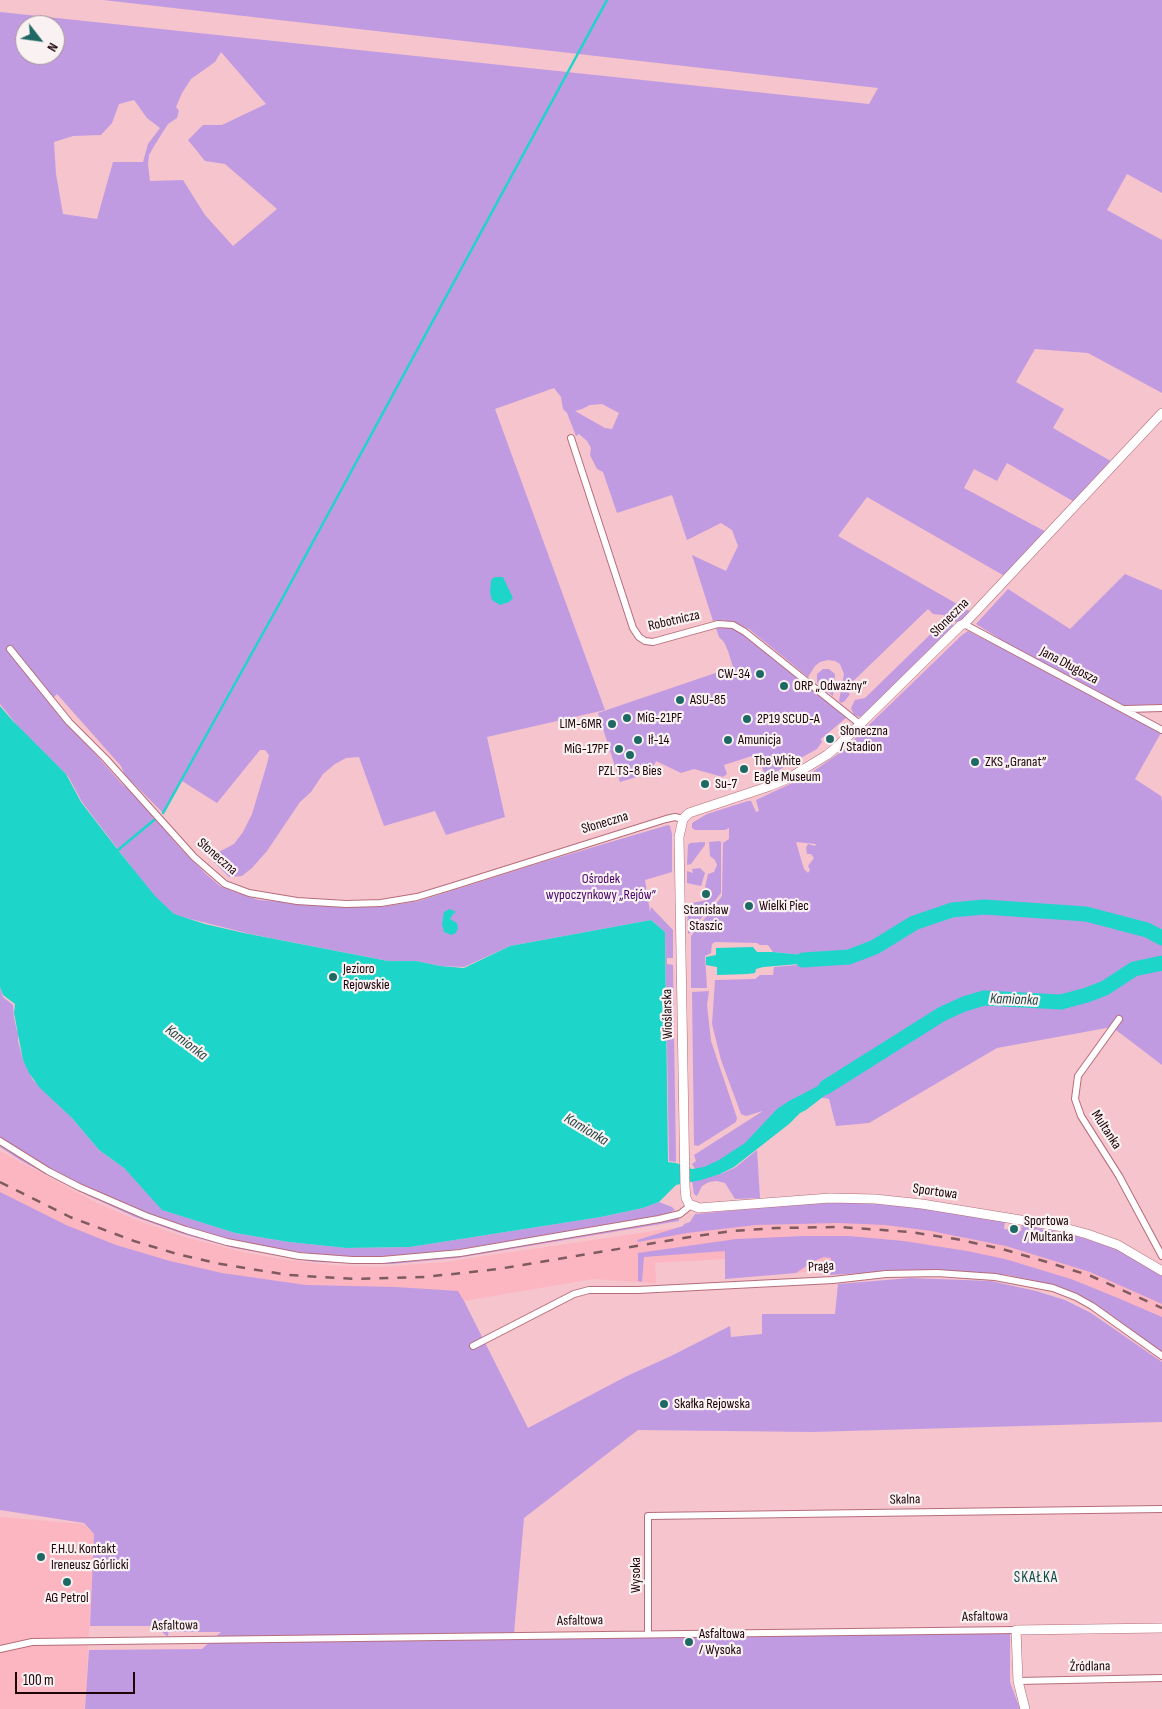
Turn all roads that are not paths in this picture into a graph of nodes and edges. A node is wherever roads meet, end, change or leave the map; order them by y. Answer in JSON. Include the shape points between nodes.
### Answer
{"nodes":[{"id":1,"x":1162,"y":412,"type":"edge"},
{"id":2,"x":572,"y":438,"type":"dead end"},
{"id":3,"x":964,"y":624,"type":"junction"},
{"id":4,"x":10,"y":650,"type":"dead end"},
{"id":5,"x":1162,"y":708,"type":"edge"},
{"id":6,"x":1124,"y":710,"type":"junction"},
{"id":7,"x":861,"y":724,"type":"junction"},
{"id":8,"x":1162,"y":730,"type":"edge"},
{"id":9,"x":683,"y":819,"type":"junction"},
{"id":10,"x":1119,"y":1019,"type":"dead end"},
{"id":11,"x":0,"y":1141,"type":"edge"},
{"id":12,"x":692,"y":1206,"type":"junction"},
{"id":13,"x":1162,"y":1256,"type":"edge"},
{"id":14,"x":1162,"y":1271,"type":"edge"},
{"id":15,"x":473,"y":1346,"type":"dead end"},
{"id":16,"x":1162,"y":1356,"type":"edge"},
{"id":17,"x":1162,"y":1509,"type":"edge"},
{"id":18,"x":648,"y":1516,"type":"joint"},
{"id":19,"x":1162,"y":1628,"type":"edge"},
{"id":20,"x":1016,"y":1630,"type":"junction"},
{"id":21,"x":648,"y":1634,"type":"junction"},
{"id":22,"x":0,"y":1649,"type":"edge"},
{"id":23,"x":1162,"y":1678,"type":"edge"},
{"id":24,"x":1018,"y":1681,"type":"junction"},
{"id":25,"x":1025,"y":1709,"type":"edge"}],
"edges":[{"from":1,"to":3,"type":"street","name":"Słoneczna"},
{"from":2,"to":7,"type":"street","name":"Robotnicza","via":[[633,628],[639,638],[652,642],[719,624],[733,625]]},
{"from":3,"to":6,"type":"street","name":"Jana Długosza"},
{"from":3,"to":7,"type":"street","name":"Słoneczna"},
{"from":4,"to":9,"type":"street","name":"Słoneczna","via":[[69,722],[194,857],[225,884],[249,893],[346,904],[417,897],[662,820]]},
{"from":5,"to":6,"type":"street"},
{"from":6,"to":8,"type":"street","name":"Jana Długosza"},
{"from":7,"to":9,"type":"street","name":"Słoneczna","via":[[827,755],[789,778],[694,811]]},
{"from":9,"to":12,"type":"street","name":"Wioślarska","via":[[679,837],[684,1160],[686,1200]]},
{"from":10,"to":13,"type":"street","name":"Multanka","via":[[1078,1076],[1075,1099],[1081,1116],[1120,1176]]},
{"from":11,"to":12,"type":"street","via":[[79,1187],[154,1218],[227,1242],[308,1257],[382,1260],[460,1253],[659,1219],[680,1214]]},
{"from":12,"to":14,"type":"street","name":"Sportowa","via":[[830,1198],[922,1204],[1088,1234],[1118,1245]]},
{"from":15,"to":16,"type":"street","name":"Praga","via":[[574,1294],[589,1290],[937,1273],[995,1277],[1053,1288],[1092,1306]]},
{"from":17,"to":18,"type":"street","name":"Skalna"},
{"from":18,"to":21,"type":"street","name":"Wysoka"},
{"from":19,"to":20,"type":"street","name":"Asfaltowa"},
{"from":20,"to":21,"type":"street","name":"Asfaltowa"},
{"from":20,"to":24,"type":"street"},
{"from":21,"to":22,"type":"street","name":"Asfaltowa","via":[[42,1642]]},
{"from":23,"to":24,"type":"street","name":"Źródlana"},
{"from":24,"to":25,"type":"street"}]}
